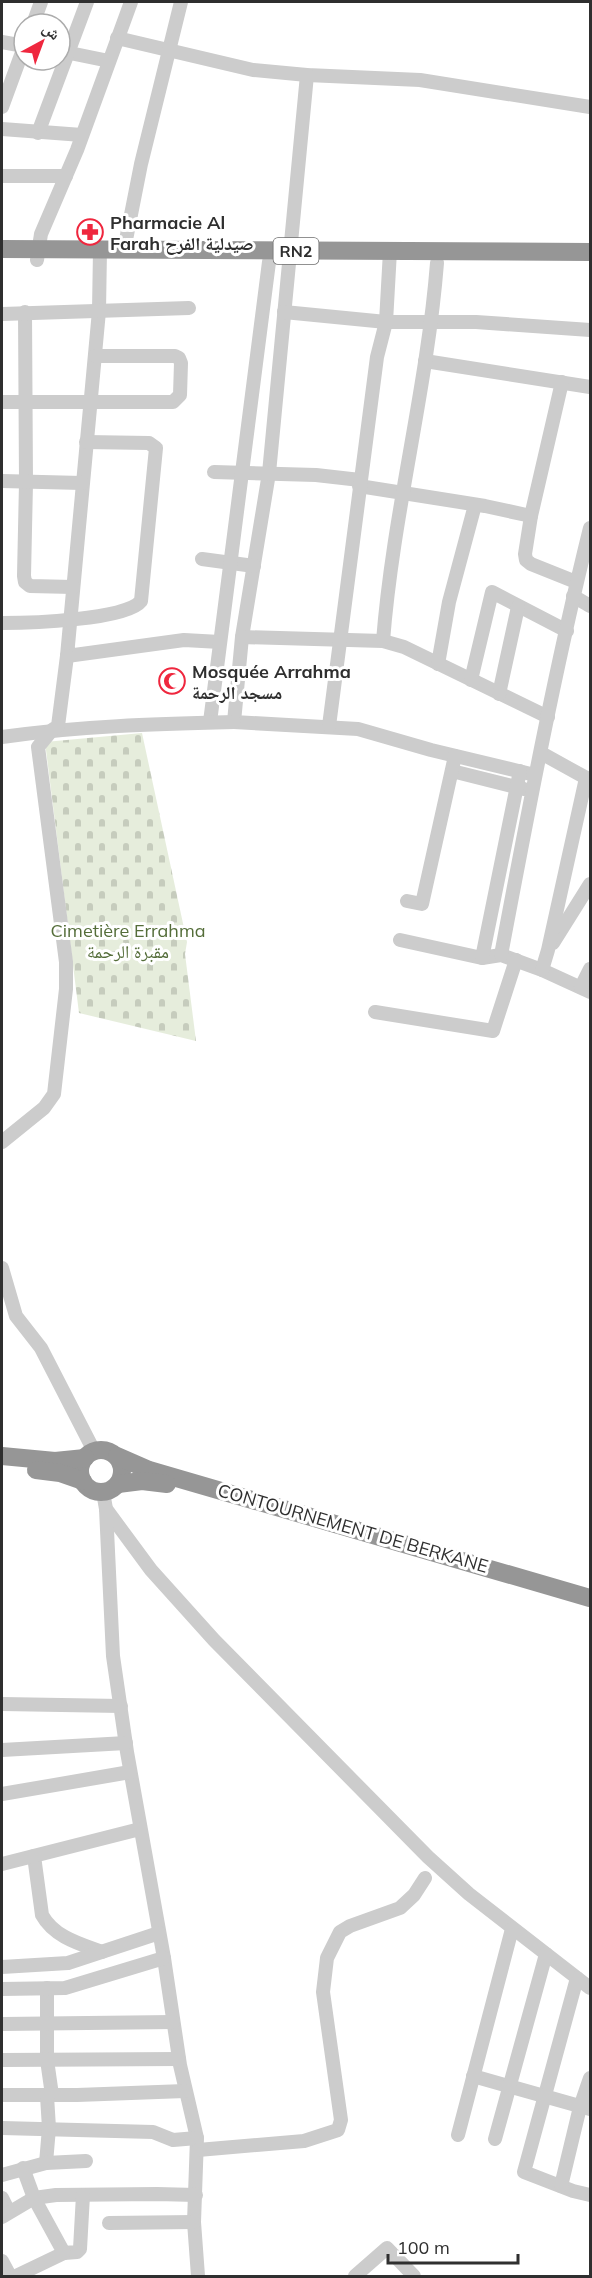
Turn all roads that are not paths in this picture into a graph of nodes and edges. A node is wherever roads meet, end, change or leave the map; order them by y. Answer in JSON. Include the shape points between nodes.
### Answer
{"nodes":[{"id":1,"x":87,"y":2,"type":"edge"},
{"id":2,"x":131,"y":2,"type":"edge"},
{"id":3,"x":182,"y":2,"type":"edge"},
{"id":4,"x":72,"y":35,"type":"edge"},
{"id":5,"x":117,"y":38,"type":"junction"},
{"id":6,"x":170,"y":50,"type":"junction"},
{"id":7,"x":72,"y":54,"type":"edge"},
{"id":8,"x":109,"y":61,"type":"junction"},
{"id":9,"x":15,"y":72,"type":"edge"},
{"id":10,"x":58,"y":72,"type":"edge"},
{"id":11,"x":307,"y":75,"type":"junction"},
{"id":12,"x":2,"y":107,"type":"edge"},
{"id":13,"x":591,"y":107,"type":"edge"},
{"id":14,"x":2,"y":129,"type":"edge"},
{"id":15,"x":38,"y":133,"type":"junction"},
{"id":16,"x":82,"y":135,"type":"junction"},
{"id":17,"x":2,"y":176,"type":"edge"},
{"id":18,"x":66,"y":176,"type":"junction"},
{"id":19,"x":2,"y":249,"type":"edge"},
{"id":20,"x":124,"y":250,"type":"junction"},
{"id":21,"x":591,"y":252,"type":"edge"},
{"id":22,"x":37,"y":255,"type":"junction"},
{"id":23,"x":100,"y":256,"type":"junction"},
{"id":24,"x":290,"y":256,"type":"junction"},
{"id":25,"x":390,"y":257,"type":"junction"},
{"id":26,"x":2,"y":261,"type":"edge"},
{"id":27,"x":269,"y":262,"type":"junction"},
{"id":28,"x":437,"y":263,"type":"junction"},
{"id":29,"x":591,"y":264,"type":"edge"},
{"id":30,"x":189,"y":308,"type":"dead end"},
{"id":31,"x":99,"y":311,"type":"junction"},
{"id":32,"x":25,"y":312,"type":"junction"},
{"id":33,"x":284,"y":312,"type":"junction"},
{"id":34,"x":2,"y":314,"type":"edge"},
{"id":35,"x":432,"y":321,"type":"junction"},
{"id":36,"x":386,"y":322,"type":"junction"},
{"id":37,"x":591,"y":330,"type":"edge"},
{"id":38,"x":95,"y":356,"type":"junction"},
{"id":39,"x":425,"y":361,"type":"junction"},
{"id":40,"x":562,"y":382,"type":"junction"},
{"id":41,"x":591,"y":387,"type":"edge"},
{"id":42,"x":91,"y":401,"type":"junction"},
{"id":43,"x":2,"y":402,"type":"edge"},
{"id":44,"x":26,"y":403,"type":"junction"},
{"id":45,"x":86,"y":442,"type":"junction"},
{"id":46,"x":214,"y":472,"type":"dead end"},
{"id":47,"x":241,"y":473,"type":"junction"},
{"id":48,"x":269,"y":473,"type":"junction"},
{"id":49,"x":2,"y":481,"type":"edge"},
{"id":50,"x":26,"y":483,"type":"junction"},
{"id":51,"x":82,"y":483,"type":"junction"},
{"id":52,"x":360,"y":483,"type":"junction"},
{"id":53,"x":402,"y":492,"type":"junction"},
{"id":54,"x":475,"y":505,"type":"junction"},
{"id":55,"x":531,"y":516,"type":"junction"},
{"id":56,"x":591,"y":528,"type":"edge"},
{"id":57,"x":202,"y":559,"type":"dead end"},
{"id":58,"x":230,"y":562,"type":"junction"},
{"id":59,"x":254,"y":566,"type":"junction"},
{"id":60,"x":576,"y":582,"type":"junction"},
{"id":61,"x":74,"y":587,"type":"junction"},
{"id":62,"x":573,"y":596,"type":"junction"},
{"id":63,"x":591,"y":606,"type":"edge"},
{"id":64,"x":518,"y":607,"type":"junction"},
{"id":65,"x":71,"y":620,"type":"junction"},
{"id":66,"x":2,"y":623,"type":"edge"},
{"id":67,"x":567,"y":631,"type":"junction"},
{"id":68,"x":242,"y":637,"type":"junction"},
{"id":69,"x":339,"y":639,"type":"junction"},
{"id":70,"x":383,"y":640,"type":"junction"},
{"id":71,"x":219,"y":646,"type":"junction"},
{"id":72,"x":241,"y":652,"type":"junction"},
{"id":73,"x":67,"y":656,"type":"junction"},
{"id":74,"x":438,"y":664,"type":"junction"},
{"id":75,"x":471,"y":680,"type":"junction"},
{"id":76,"x":499,"y":694,"type":"junction"},
{"id":77,"x":548,"y":717,"type":"junction"},
{"id":78,"x":210,"y":722,"type":"junction"},
{"id":79,"x":234,"y":722,"type":"junction"},
{"id":80,"x":329,"y":726,"type":"junction"},
{"id":81,"x":52,"y":730,"type":"junction"},
{"id":82,"x":2,"y":737,"type":"edge"},
{"id":83,"x":541,"y":753,"type":"junction"},
{"id":84,"x":455,"y":756,"type":"junction"},
{"id":85,"x":452,"y":771,"type":"junction"},
{"id":86,"x":520,"y":771,"type":"junction"},
{"id":87,"x":535,"y":775,"type":"junction"},
{"id":88,"x":589,"y":779,"type":"edge"},
{"id":89,"x":516,"y":788,"type":"junction"},
{"id":90,"x":532,"y":790,"type":"junction"},
{"id":91,"x":591,"y":884,"type":"edge"},
{"id":92,"x":407,"y":901,"type":"dead end"},
{"id":93,"x":400,"y":940,"type":"dead end"},
{"id":94,"x":548,"y":950,"type":"junction"},
{"id":95,"x":501,"y":955,"type":"junction"},
{"id":96,"x":482,"y":958,"type":"junction"},
{"id":97,"x":516,"y":960,"type":"junction"},
{"id":98,"x":591,"y":969,"type":"edge"},
{"id":99,"x":542,"y":970,"type":"junction"},
{"id":100,"x":586,"y":989,"type":"edge"},
{"id":101,"x":375,"y":1012,"type":"dead end"},
{"id":102,"x":2,"y":1142,"type":"edge"},
{"id":103,"x":2,"y":1268,"type":"edge"},
{"id":104,"x":90,"y":1454,"type":"junction"},
{"id":105,"x":2,"y":1456,"type":"edge"},
{"id":106,"x":117,"y":1456,"type":"junction"},
{"id":107,"x":2,"y":1467,"type":"edge"},
{"id":108,"x":83,"y":1481,"type":"junction"},
{"id":109,"x":109,"y":1495,"type":"junction"},
{"id":110,"x":591,"y":1598,"type":"edge"},
{"id":111,"x":591,"y":1608,"type":"edge"},
{"id":112,"x":2,"y":1704,"type":"edge"},
{"id":113,"x":121,"y":1706,"type":"junction"},
{"id":114,"x":126,"y":1743,"type":"junction"},
{"id":115,"x":2,"y":1750,"type":"edge"},
{"id":116,"x":130,"y":1772,"type":"junction"},
{"id":117,"x":2,"y":1794,"type":"edge"},
{"id":118,"x":140,"y":1829,"type":"junction"},
{"id":119,"x":34,"y":1856,"type":"junction"},
{"id":120,"x":2,"y":1864,"type":"edge"},
{"id":121,"x":425,"y":1878,"type":"dead end"},
{"id":122,"x":512,"y":1929,"type":"junction"},
{"id":123,"x":159,"y":1934,"type":"junction"},
{"id":124,"x":102,"y":1952,"type":"junction"},
{"id":125,"x":546,"y":1954,"type":"junction"},
{"id":126,"x":164,"y":1958,"type":"junction"},
{"id":127,"x":2,"y":1967,"type":"edge"},
{"id":128,"x":577,"y":1978,"type":"junction"},
{"id":129,"x":47,"y":1988,"type":"junction"},
{"id":130,"x":591,"y":1988,"type":"edge"},
{"id":131,"x":2,"y":1989,"type":"edge"},
{"id":132,"x":173,"y":2022,"type":"junction"},
{"id":133,"x":2,"y":2024,"type":"edge"},
{"id":134,"x":46,"y":2024,"type":"junction"},
{"id":135,"x":179,"y":2059,"type":"junction"},
{"id":136,"x":2,"y":2060,"type":"edge"},
{"id":137,"x":47,"y":2060,"type":"junction"},
{"id":138,"x":473,"y":2076,"type":"junction"},
{"id":139,"x":591,"y":2078,"type":"edge"},
{"id":140,"x":508,"y":2087,"type":"junction"},
{"id":141,"x":185,"y":2091,"type":"junction"},
{"id":142,"x":2,"y":2095,"type":"edge"},
{"id":143,"x":50,"y":2095,"type":"junction"},
{"id":144,"x":544,"y":2097,"type":"junction"},
{"id":145,"x":585,"y":2108,"type":"edge"},
{"id":146,"x":2,"y":2128,"type":"edge"},
{"id":147,"x":49,"y":2128,"type":"junction"},
{"id":148,"x":458,"y":2135,"type":"dead end"},
{"id":149,"x":495,"y":2139,"type":"dead end"},
{"id":150,"x":197,"y":2144,"type":"junction"},
{"id":151,"x":86,"y":2161,"type":"dead end"},
{"id":152,"x":46,"y":2163,"type":"junction"},
{"id":153,"x":22,"y":2168,"type":"junction"},
{"id":154,"x":2,"y":2175,"type":"edge"},
{"id":155,"x":561,"y":2186,"type":"junction"},
{"id":156,"x":591,"y":2194,"type":"edge"},
{"id":157,"x":83,"y":2195,"type":"junction"},
{"id":158,"x":196,"y":2195,"type":"junction"},
{"id":159,"x":2,"y":2198,"type":"edge"},
{"id":160,"x":34,"y":2198,"type":"junction"},
{"id":161,"x":5,"y":2214,"type":"edge"},
{"id":162,"x":194,"y":2222,"type":"junction"},
{"id":163,"x":109,"y":2223,"type":"dead end"},
{"id":164,"x":64,"y":2253,"type":"junction"},
{"id":165,"x":2,"y":2261,"type":"edge"},
{"id":166,"x":10,"y":2277,"type":"edge"},
{"id":167,"x":16,"y":2277,"type":"edge"},
{"id":168,"x":198,"y":2277,"type":"edge"},
{"id":169,"x":355,"y":2277,"type":"edge"},
{"id":170,"x":414,"y":2277,"type":"edge"}],
"edges":[{"from":1,"to":4,"type":"street"},
{"from":2,"to":5,"type":"street"},
{"from":3,"to":6,"type":"street"},
{"from":5,"to":6,"type":"street"},
{"from":5,"to":8,"type":"street"},
{"from":6,"to":11,"type":"street","via":[[253,70]]},
{"from":6,"to":20,"type":"street"},
{"from":7,"to":8,"type":"street"},
{"from":8,"to":16,"type":"street"},
{"from":9,"to":12,"type":"street"},
{"from":10,"to":15,"type":"street"},
{"from":11,"to":13,"type":"street","via":[[420,80]]},
{"from":11,"to":24,"type":"street"},
{"from":14,"to":15,"type":"street"},
{"from":15,"to":16,"type":"street"},
{"from":16,"to":18,"type":"street"},
{"from":17,"to":18,"type":"street"},
{"from":18,"to":22,"type":"street","via":[[41,234]]},
{"from":19,"to":22,"type":"highway","number":"RN2"},
{"from":20,"to":23,"type":"highway","number":"RN2"},
{"from":20,"to":24,"type":"highway","number":"RN2"},
{"from":21,"to":25,"type":"highway","number":"RN2"},
{"from":22,"to":23,"type":"highway","number":"RN2"},
{"from":22,"to":26,"type":"highway","number":"RN2"},
{"from":23,"to":27,"type":"highway","number":"RN2"},
{"from":23,"to":31,"type":"street"},
{"from":24,"to":25,"type":"highway","number":"RN2"},
{"from":24,"to":27,"type":"highway","number":"RN2"},
{"from":24,"to":33,"type":"street"},
{"from":25,"to":28,"type":"highway","number":"RN2"},
{"from":25,"to":36,"type":"street"},
{"from":27,"to":47,"type":"street"},
{"from":28,"to":29,"type":"highway","number":"RN2"},
{"from":28,"to":35,"type":"street"},
{"from":30,"to":31,"type":"street"},
{"from":31,"to":32,"type":"street"},
{"from":31,"to":38,"type":"street"},
{"from":32,"to":34,"type":"street"},
{"from":32,"to":44,"type":"street"},
{"from":33,"to":36,"type":"street"},
{"from":33,"to":48,"type":"street"},
{"from":35,"to":36,"type":"street"},
{"from":35,"to":37,"type":"street"},
{"from":35,"to":39,"type":"street"},
{"from":36,"to":52,"type":"street","via":[[377,357]]},
{"from":38,"to":42,"type":"street"},
{"from":38,"to":42,"type":"street","via":[[175,356],[181,363],[180,395],[173,402]]},
{"from":39,"to":40,"type":"street"},
{"from":39,"to":53,"type":"street"},
{"from":40,"to":41,"type":"street"},
{"from":40,"to":55,"type":"street"},
{"from":42,"to":44,"type":"street"},
{"from":42,"to":45,"type":"street"},
{"from":43,"to":44,"type":"street"},
{"from":44,"to":50,"type":"street"},
{"from":45,"to":51,"type":"street"},
{"from":45,"to":65,"type":"street","via":[[149,443],[156,448],[141,602],[133,609]]},
{"from":46,"to":47,"type":"street"},
{"from":47,"to":48,"type":"street"},
{"from":47,"to":58,"type":"street"},
{"from":48,"to":52,"type":"street","via":[[316,475]]},
{"from":48,"to":59,"type":"street"},
{"from":49,"to":50,"type":"street"},
{"from":50,"to":51,"type":"street"},
{"from":50,"to":61,"type":"street","via":[[26,582],[30,586]]},
{"from":51,"to":61,"type":"street"},
{"from":52,"to":53,"type":"street"},
{"from":52,"to":69,"type":"street"},
{"from":53,"to":54,"type":"street"},
{"from":53,"to":70,"type":"street"},
{"from":54,"to":55,"type":"street"},
{"from":54,"to":74,"type":"street","via":[[449,602]]},
{"from":55,"to":60,"type":"street","via":[[526,560]]},
{"from":56,"to":60,"type":"street"},
{"from":57,"to":58,"type":"street"},
{"from":58,"to":59,"type":"street"},
{"from":58,"to":71,"type":"street"},
{"from":59,"to":68,"type":"street"},
{"from":60,"to":62,"type":"street"},
{"from":61,"to":65,"type":"street"},
{"from":62,"to":63,"type":"street"},
{"from":62,"to":67,"type":"street"},
{"from":64,"to":67,"type":"street"},
{"from":64,"to":75,"type":"street","via":[[492,592]]},
{"from":64,"to":76,"type":"street"},
{"from":65,"to":66,"type":"street"},
{"from":65,"to":73,"type":"street"},
{"from":67,"to":77,"type":"street"},
{"from":68,"to":69,"type":"street"},
{"from":68,"to":72,"type":"street"},
{"from":69,"to":70,"type":"street"},
{"from":69,"to":80,"type":"street"},
{"from":70,"to":74,"type":"street"},
{"from":71,"to":72,"type":"street"},
{"from":71,"to":73,"type":"street","via":[[184,640]]},
{"from":71,"to":78,"type":"street"},
{"from":72,"to":79,"type":"street"},
{"from":73,"to":81,"type":"street","via":[[61,715],[58,726]]},
{"from":74,"to":75,"type":"street"},
{"from":75,"to":76,"type":"street"},
{"from":76,"to":77,"type":"street"},
{"from":77,"to":83,"type":"street"},
{"from":78,"to":79,"type":"street"},
{"from":78,"to":81,"type":"street"},
{"from":79,"to":80,"type":"street"},
{"from":80,"to":84,"type":"street","via":[[358,729]]},
{"from":81,"to":82,"type":"street"},
{"from":81,"to":102,"type":"street","via":[[38,747],[66,962],[54,1094],[45,1108]]},
{"from":83,"to":87,"type":"street"},
{"from":83,"to":88,"type":"street"},
{"from":84,"to":85,"type":"street"},
{"from":84,"to":86,"type":"street"},
{"from":85,"to":89,"type":"street"},
{"from":85,"to":92,"type":"street","via":[[422,904]]},
{"from":86,"to":87,"type":"street"},
{"from":86,"to":89,"type":"street"},
{"from":87,"to":90,"type":"street"},
{"from":88,"to":94,"type":"street"},
{"from":89,"to":90,"type":"street"},
{"from":89,"to":96,"type":"street"},
{"from":90,"to":95,"type":"street"},
{"from":91,"to":94,"type":"street"},
{"from":93,"to":96,"type":"street"},
{"from":94,"to":99,"type":"street"},
{"from":95,"to":96,"type":"street"},
{"from":95,"to":97,"type":"street"},
{"from":97,"to":99,"type":"street"},
{"from":97,"to":101,"type":"street","via":[[493,1031]]},
{"from":98,"to":100,"type":"street"},
{"from":99,"to":100,"type":"street"},
{"from":103,"to":104,"type":"street","via":[[16,1316],[41,1348]]},
{"from":104,"to":105,"type":"highway","via":[[55,1461]]},
{"from":104,"to":106,"type":"highway","via":[[106,1450]]},
{"from":104,"to":108,"type":"highway","via":[[80,1469]]},
{"from":106,"to":109,"type":"highway","via":[[123,1473]]},
{"from":106,"to":110,"type":"highway","name":"CONTOURNEMENT DE BERKANE","via":[[149,1470]]},
{"from":107,"to":108,"type":"highway","via":[[52,1472]]},
{"from":108,"to":109,"type":"highway","via":[[91,1489]]},
{"from":109,"to":111,"type":"highway","via":[[142,1480],[178,1487]]},
{"from":109,"to":113,"type":"street","via":[[114,1656]]},
{"from":109,"to":122,"type":"street","via":[[151,1570],[214,1640],[428,1857]]},
{"from":112,"to":113,"type":"street"},
{"from":113,"to":114,"type":"street"},
{"from":114,"to":115,"type":"street"},
{"from":114,"to":116,"type":"street"},
{"from":116,"to":117,"type":"street"},
{"from":116,"to":118,"type":"street"},
{"from":118,"to":119,"type":"street"},
{"from":118,"to":123,"type":"street"},
{"from":119,"to":120,"type":"street"},
{"from":119,"to":124,"type":"street","via":[[46,1921],[60,1934]]},
{"from":121,"to":150,"type":"street","via":[[400,1908],[340,1932],[327,1958],[323,1992],[341,2120],[338,2130],[304,2141]]},
{"from":122,"to":125,"type":"street"},
{"from":122,"to":138,"type":"street"},
{"from":123,"to":124,"type":"street"},
{"from":123,"to":126,"type":"street"},
{"from":124,"to":127,"type":"street","via":[[68,1963]]},
{"from":125,"to":128,"type":"street"},
{"from":125,"to":140,"type":"street"},
{"from":126,"to":129,"type":"street","via":[[76,1986]]},
{"from":126,"to":132,"type":"street"},
{"from":128,"to":130,"type":"street"},
{"from":128,"to":144,"type":"street"},
{"from":129,"to":131,"type":"street"},
{"from":129,"to":134,"type":"street"},
{"from":132,"to":134,"type":"street"},
{"from":132,"to":135,"type":"street"},
{"from":133,"to":134,"type":"street"},
{"from":134,"to":137,"type":"street"},
{"from":135,"to":137,"type":"street"},
{"from":135,"to":141,"type":"street"},
{"from":136,"to":137,"type":"street"},
{"from":137,"to":143,"type":"street"},
{"from":138,"to":140,"type":"street"},
{"from":138,"to":148,"type":"street"},
{"from":139,"to":145,"type":"street"},
{"from":140,"to":144,"type":"street"},
{"from":140,"to":149,"type":"street"},
{"from":141,"to":143,"type":"street"},
{"from":141,"to":150,"type":"street"},
{"from":142,"to":143,"type":"street"},
{"from":143,"to":147,"type":"street"},
{"from":144,"to":145,"type":"street"},
{"from":144,"to":155,"type":"street","via":[[524,2172]]},
{"from":145,"to":155,"type":"street"},
{"from":146,"to":147,"type":"street"},
{"from":147,"to":150,"type":"street","via":[[153,2132]]},
{"from":147,"to":152,"type":"street"},
{"from":150,"to":158,"type":"street"},
{"from":151,"to":152,"type":"street"},
{"from":152,"to":153,"type":"street"},
{"from":153,"to":154,"type":"street"},
{"from":153,"to":160,"type":"street"},
{"from":155,"to":156,"type":"street"},
{"from":157,"to":158,"type":"street"},
{"from":157,"to":160,"type":"street"},
{"from":157,"to":164,"type":"street","via":[[80,2249]]},
{"from":158,"to":162,"type":"street"},
{"from":159,"to":161,"type":"street"},
{"from":160,"to":161,"type":"street"},
{"from":160,"to":164,"type":"street"},
{"from":162,"to":163,"type":"street"},
{"from":162,"to":168,"type":"street"},
{"from":164,"to":167,"type":"street"},
{"from":165,"to":166,"type":"street"},
{"from":169,"to":170,"type":"street","via":[[387,2248]]}]}
